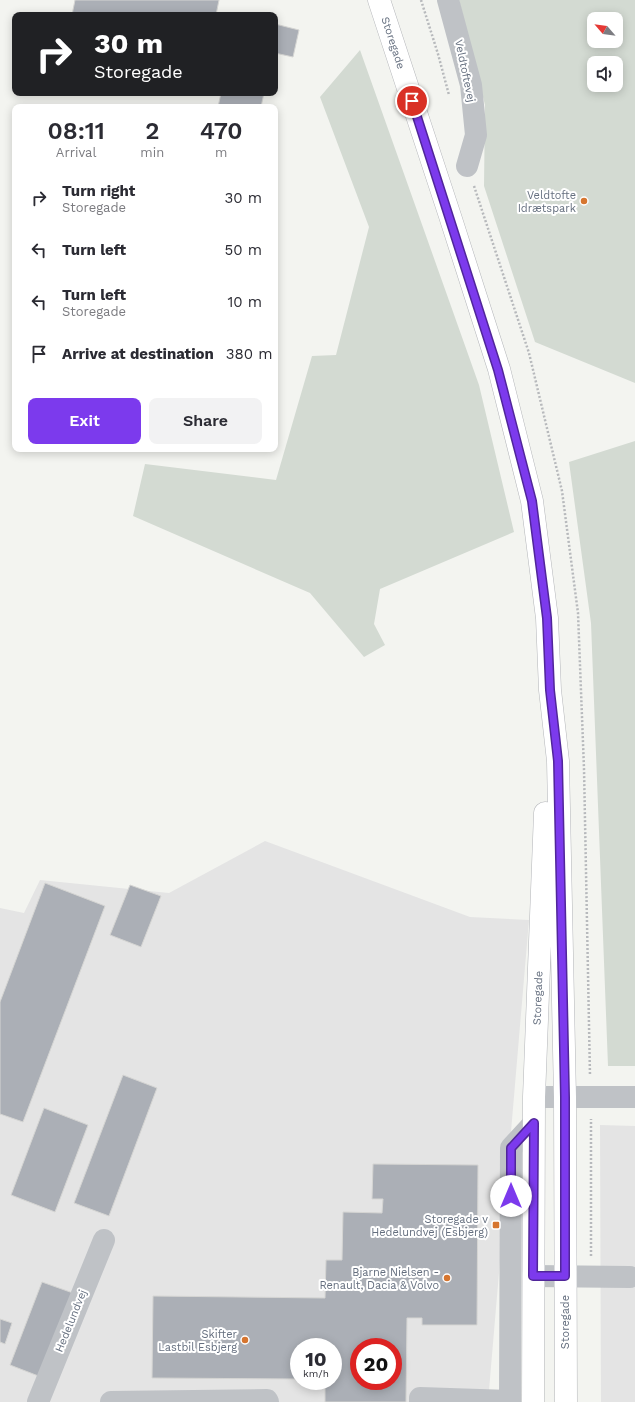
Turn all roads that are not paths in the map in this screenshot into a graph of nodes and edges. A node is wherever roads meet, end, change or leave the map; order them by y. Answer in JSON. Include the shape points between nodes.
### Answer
{"nodes":[{"id":1,"x":378,"y":0,"type":"edge"},
{"id":2,"x":448,"y":0,"type":"edge"},
{"id":3,"x":468,"y":166,"type":"dead end"},
{"id":4,"x":550,"y":690,"type":"junction"},
{"id":5,"x":534,"y":1097,"type":"junction"},
{"id":6,"x":565,"y":1097,"type":"junction"},
{"id":7,"x":635,"y":1097,"type":"edge"},
{"id":8,"x":534,"y":1123,"type":"junction"},
{"id":9,"x":104,"y":1240,"type":"dead end"},
{"id":10,"x":533,"y":1276,"type":"junction"},
{"id":11,"x":565,"y":1276,"type":"junction"},
{"id":12,"x":630,"y":1277,"type":"dead end"},
{"id":13,"x":38,"y":1402,"type":"edge"},
{"id":14,"x":111,"y":1402,"type":"edge"},
{"id":15,"x":268,"y":1402,"type":"edge"},
{"id":16,"x":420,"y":1402,"type":"edge"},
{"id":17,"x":510,"y":1402,"type":"edge"},
{"id":18,"x":533,"y":1402,"type":"edge"},
{"id":19,"x":566,"y":1402,"type":"edge"}],
"edges":[{"from":1,"to":4,"type":"main road","name":"Storegade","via":[[498,370],[532,501],[547,618]]},
{"from":2,"to":3,"type":"street","name":"Veldtoftevej","via":[[470,85],[476,135]]},
{"from":4,"to":5,"type":"main road","name":"Storegade"},
{"from":4,"to":6,"type":"main road","name":"Storegade","via":[[558,761]]},
{"from":5,"to":6,"type":"street"},
{"from":5,"to":8,"type":"main road","name":"Storegade"},
{"from":6,"to":7,"type":"street"},
{"from":6,"to":11,"type":"main road","name":"Storegade"},
{"from":8,"to":10,"type":"main road","name":"Storegade"},
{"from":8,"to":17,"type":"street","via":[[511,1148]]},
{"from":9,"to":13,"type":"street","name":"Hedelundvej"},
{"from":10,"to":11,"type":"street"},
{"from":10,"to":18,"type":"main road","name":"Storegade"},
{"from":11,"to":12,"type":"street"},
{"from":11,"to":19,"type":"main road","name":"Storegade"},
{"from":14,"to":15,"type":"street"},
{"from":16,"to":17,"type":"street","via":[[420,1398]]}]}
